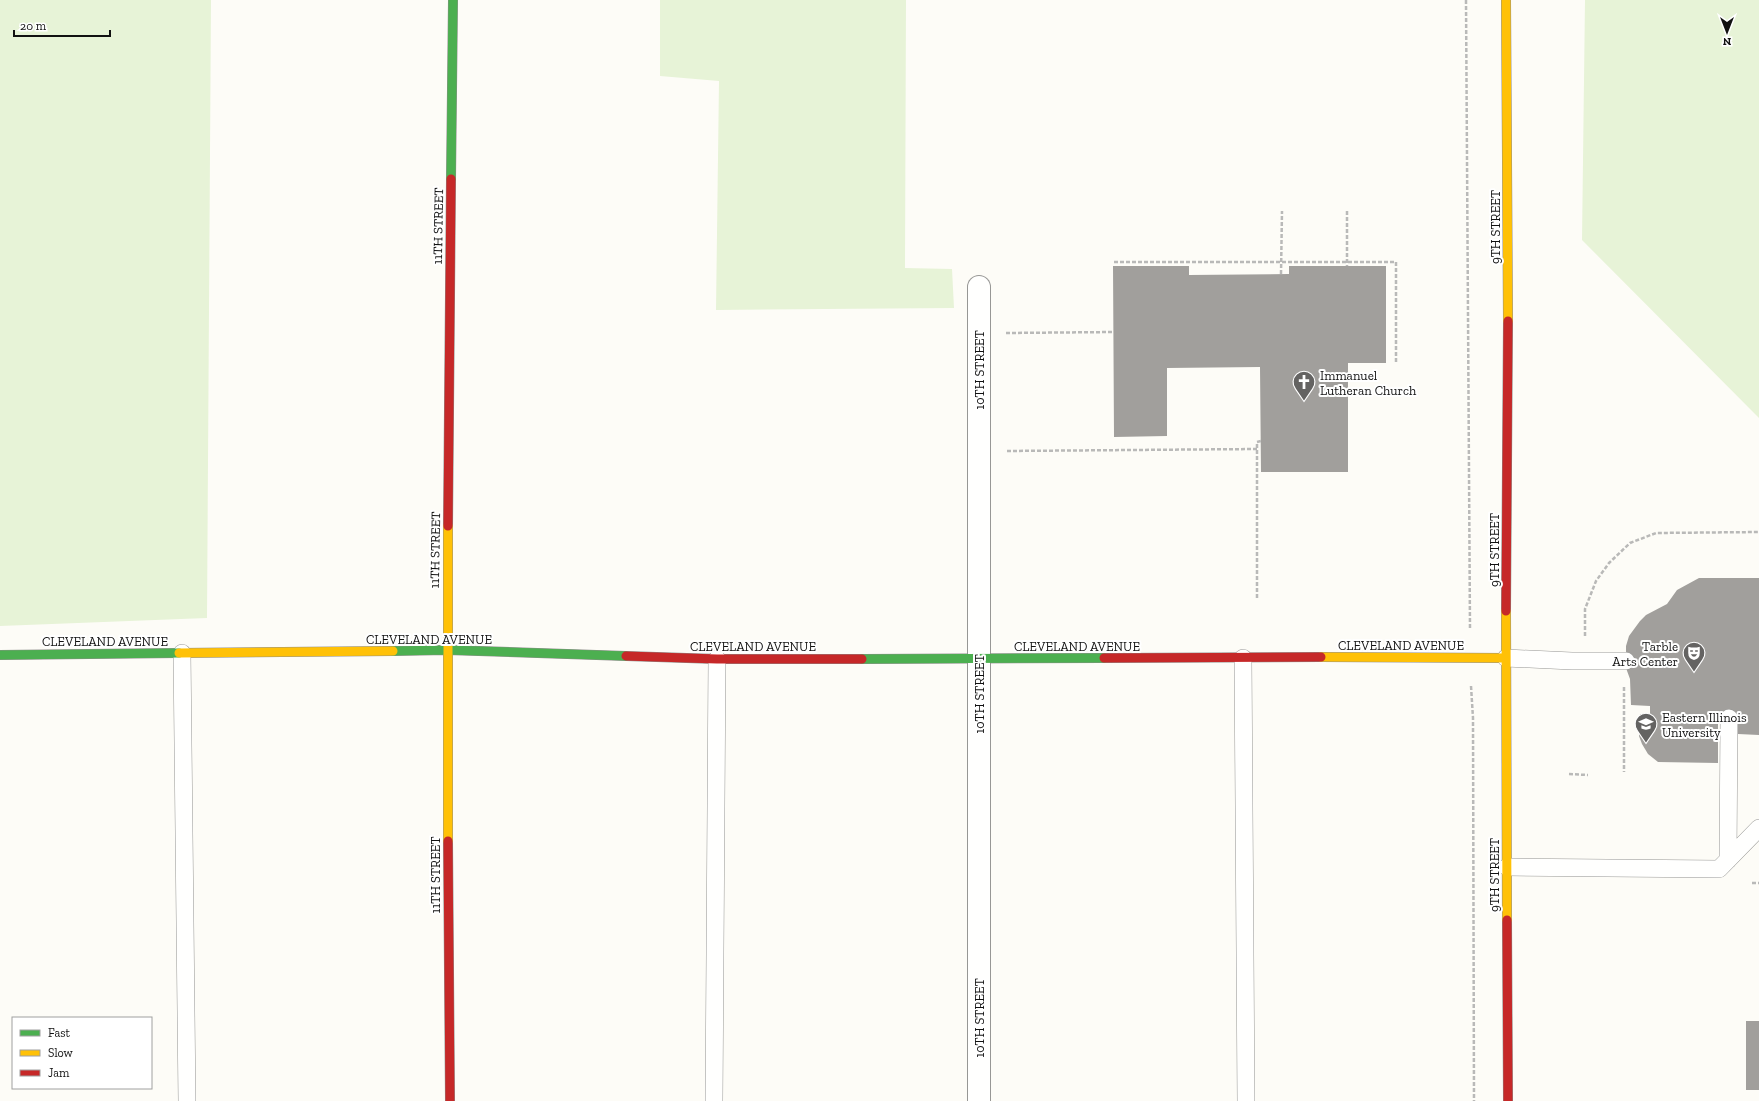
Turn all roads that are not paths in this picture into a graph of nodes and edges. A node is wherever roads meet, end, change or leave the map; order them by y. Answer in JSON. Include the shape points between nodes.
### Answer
{"nodes":[{"id":1,"x":453,"y":0,"type":"edge"},
{"id":2,"x":1506,"y":0,"type":"edge"},
{"id":3,"x":978,"y":287,"type":"dead end"},
{"id":4,"x":447,"y":650,"type":"junction"},
{"id":5,"x":182,"y":653,"type":"junction"},
{"id":6,"x":0,"y":654,"type":"edge"},
{"id":7,"x":1243,"y":658,"type":"junction"},
{"id":8,"x":1506,"y":658,"type":"junction"},
{"id":9,"x":978,"y":659,"type":"junction"},
{"id":10,"x":717,"y":660,"type":"junction"},
{"id":11,"x":1625,"y":660,"type":"road end"},
{"id":12,"x":1729,"y":718,"type":"dead end"},
{"id":13,"x":1759,"y":828,"type":"edge"},
{"id":14,"x":1728,"y":860,"type":"junction"},
{"id":15,"x":1507,"y":867,"type":"junction"},
{"id":16,"x":188,"y":1101,"type":"edge"},
{"id":17,"x":450,"y":1101,"type":"edge"},
{"id":18,"x":714,"y":1101,"type":"edge"},
{"id":19,"x":979,"y":1101,"type":"edge"},
{"id":20,"x":1246,"y":1101,"type":"edge"},
{"id":21,"x":1508,"y":1101,"type":"edge"}],
"edges":[{"from":1,"to":4,"type":"street","name":"11TH STREET"},
{"from":2,"to":8,"type":"street","name":"9TH STREET"},
{"from":3,"to":9,"type":"street","name":"10TH STREET"},
{"from":4,"to":5,"type":"street","name":"CLEVELAND AVENUE"},
{"from":4,"to":10,"type":"street","name":"CLEVELAND AVENUE"},
{"from":4,"to":17,"type":"street","name":"11TH STREET"},
{"from":5,"to":6,"type":"street","name":"CLEVELAND AVENUE"},
{"from":5,"to":16,"type":"lane"},
{"from":7,"to":8,"type":"street","name":"CLEVELAND AVENUE"},
{"from":7,"to":9,"type":"street","name":"CLEVELAND AVENUE"},
{"from":7,"to":20,"type":"lane"},
{"from":8,"to":11,"type":"lane"},
{"from":8,"to":15,"type":"street","name":"9TH STREET"},
{"from":9,"to":10,"type":"street","name":"CLEVELAND AVENUE"},
{"from":9,"to":19,"type":"street","name":"10TH STREET"},
{"from":10,"to":18,"type":"lane"},
{"from":12,"to":14,"type":"lane"},
{"from":13,"to":14,"type":"lane"},
{"from":14,"to":15,"type":"lane","via":[[1719,869]]},
{"from":15,"to":21,"type":"street","name":"9TH STREET"}]}
